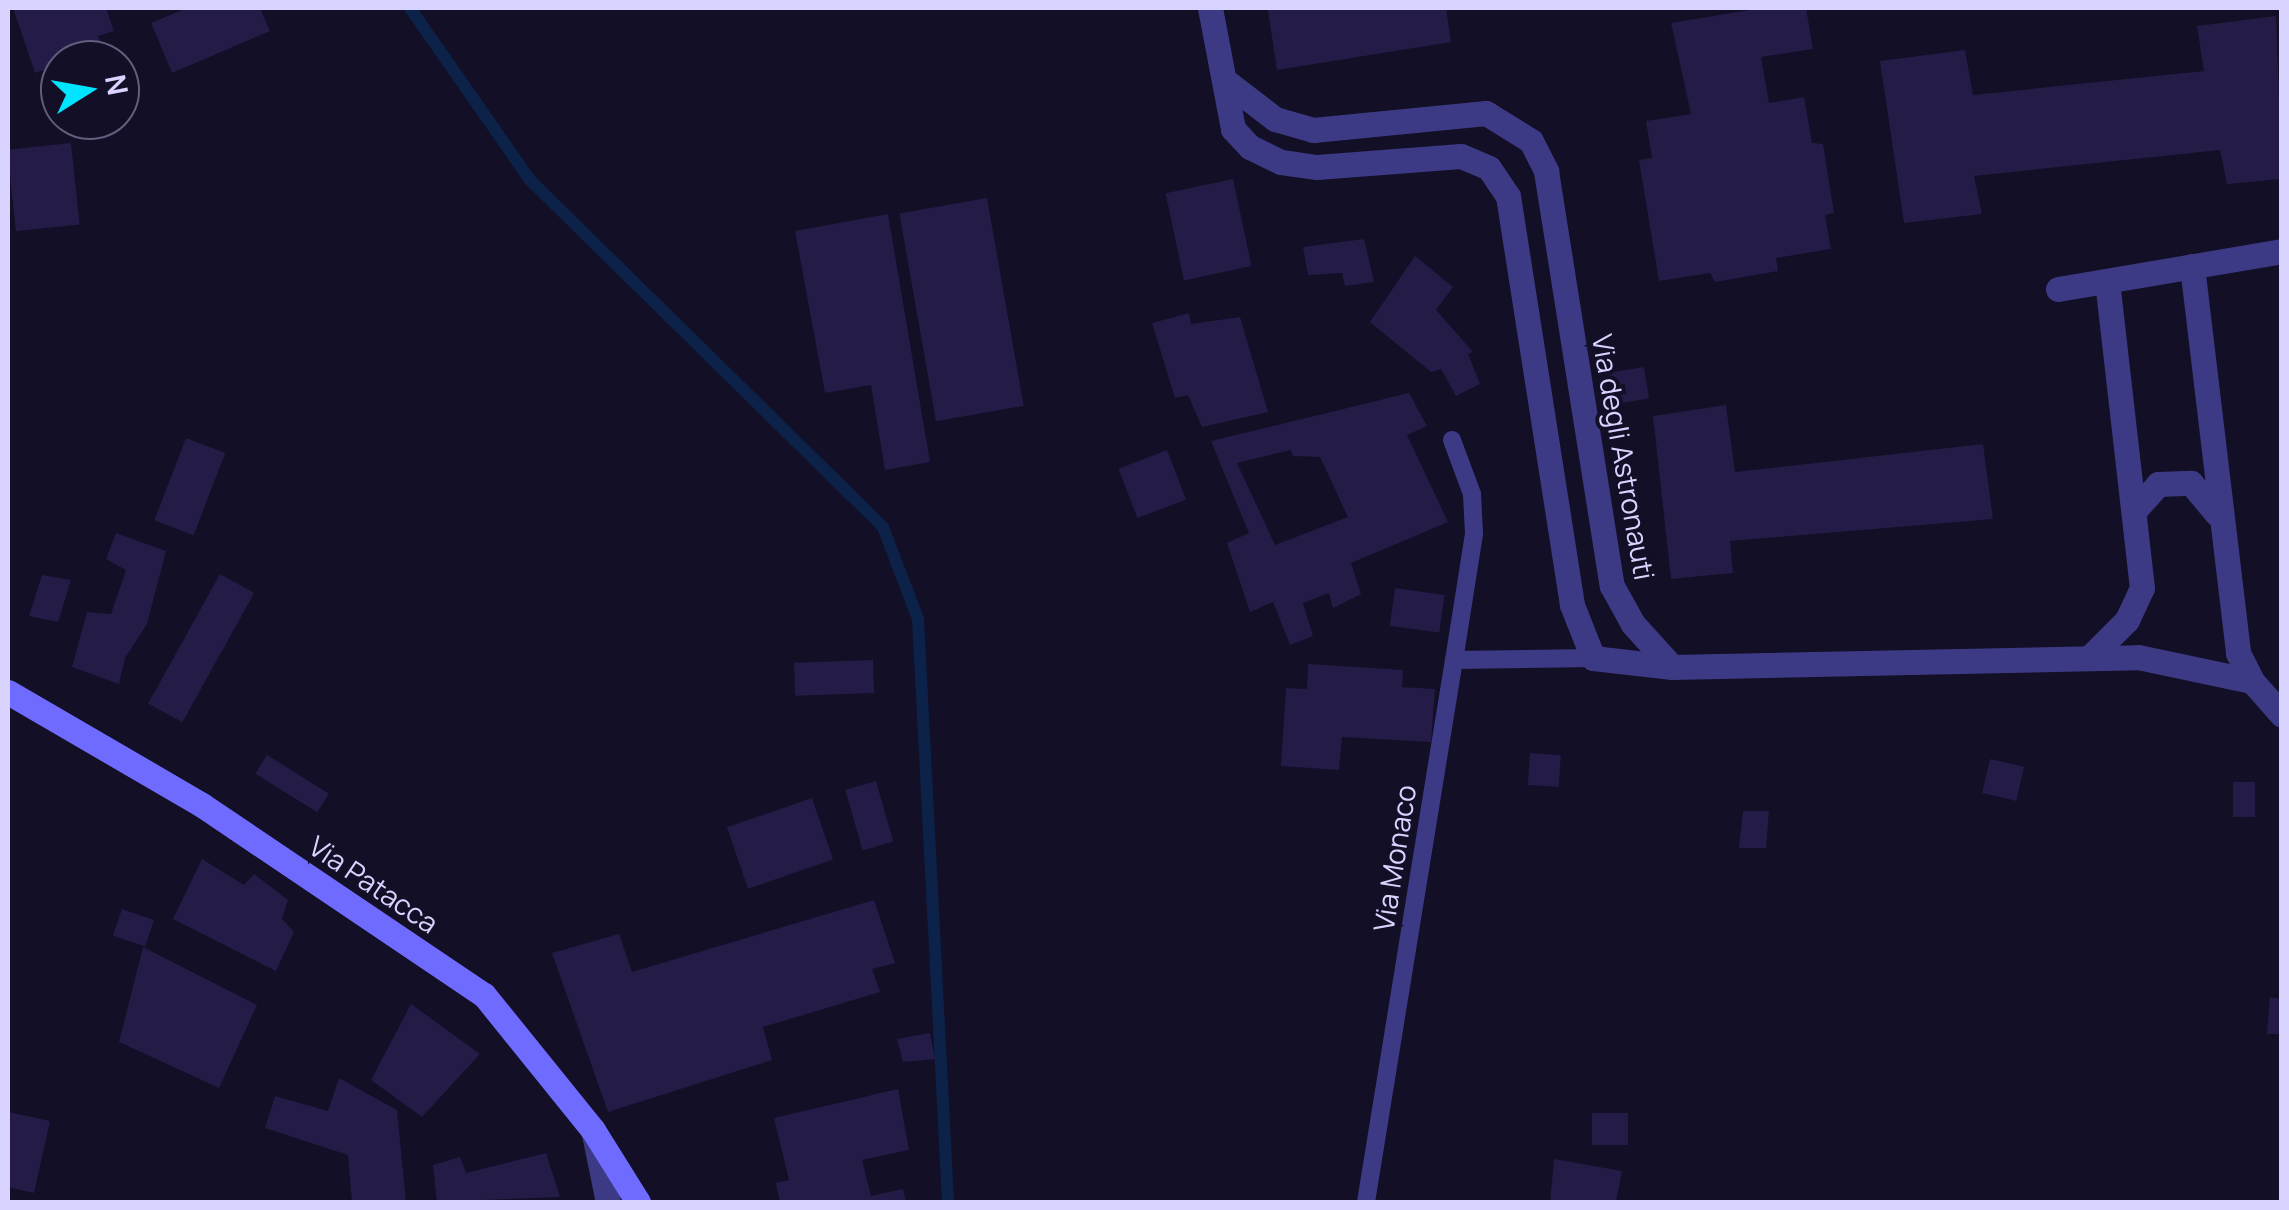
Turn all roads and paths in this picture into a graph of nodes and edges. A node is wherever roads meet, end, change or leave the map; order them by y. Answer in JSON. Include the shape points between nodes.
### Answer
{"nodes":[{"id":1,"x":1210,"y":8,"type":"edge"},
{"id":2,"x":1228,"y":83,"type":"junction"},
{"id":3,"x":2282,"y":251,"type":"edge"},
{"id":4,"x":2192,"y":266,"type":"junction"},
{"id":5,"x":2108,"y":280,"type":"junction"},
{"id":6,"x":2058,"y":288,"type":"dead end"},
{"id":7,"x":1452,"y":440,"type":"dead end"},
{"id":8,"x":2134,"y":511,"type":"junction"},
{"id":9,"x":2221,"y":520,"type":"junction"},
{"id":10,"x":2092,"y":655,"type":"junction"},
{"id":11,"x":1594,"y":658,"type":"junction"},
{"id":12,"x":1454,"y":660,"type":"junction"},
{"id":13,"x":1672,"y":667,"type":"junction"},
{"id":14,"x":2252,"y":681,"type":"junction"},
{"id":15,"x":8,"y":692,"type":"edge"},
{"id":16,"x":2282,"y":715,"type":"edge"},
{"id":17,"x":593,"y":1130,"type":"junction"},
{"id":18,"x":608,"y":1202,"type":"edge"},
{"id":19,"x":638,"y":1202,"type":"edge"},
{"id":20,"x":1366,"y":1202,"type":"edge"}],
"edges":[{"from":1,"to":2,"type":"street"},
{"from":2,"to":11,"type":"street","via":[[1233,129],[1250,147],[1281,162],[1317,167],[1461,156],[1490,168],[1508,196],[1572,604]]},
{"from":2,"to":13,"type":"street","name":"Via degli Astronauti","via":[[1274,119],[1314,130],[1486,113],[1531,141],[1546,171],[1612,586],[1633,624]]},
{"from":3,"to":4,"type":"street"},
{"from":4,"to":5,"type":"street"},
{"from":4,"to":9,"type":"street"},
{"from":5,"to":6,"type":"street"},
{"from":5,"to":8,"type":"street"},
{"from":7,"to":12,"type":"lane","name":"Via Monaco","via":[[1472,494],[1474,534]]},
{"from":8,"to":9,"type":"street","via":[[2158,484],[2191,483]]},
{"from":8,"to":10,"type":"street","via":[[2142,588],[2127,620]]},
{"from":9,"to":14,"type":"street","via":[[2238,653]]},
{"from":10,"to":13,"type":"street"},
{"from":10,"to":14,"type":"street","via":[[2195,665]]},
{"from":11,"to":12,"type":"lane"},
{"from":11,"to":13,"type":"street"},
{"from":12,"to":20,"type":"lane","name":"Via Monaco"},
{"from":14,"to":16,"type":"street"},
{"from":15,"to":17,"type":"main road","name":"Via Patacca","via":[[202,805],[484,994]]},
{"from":17,"to":18,"type":"street"},
{"from":17,"to":19,"type":"main road","name":"Via Patacca"}]}
